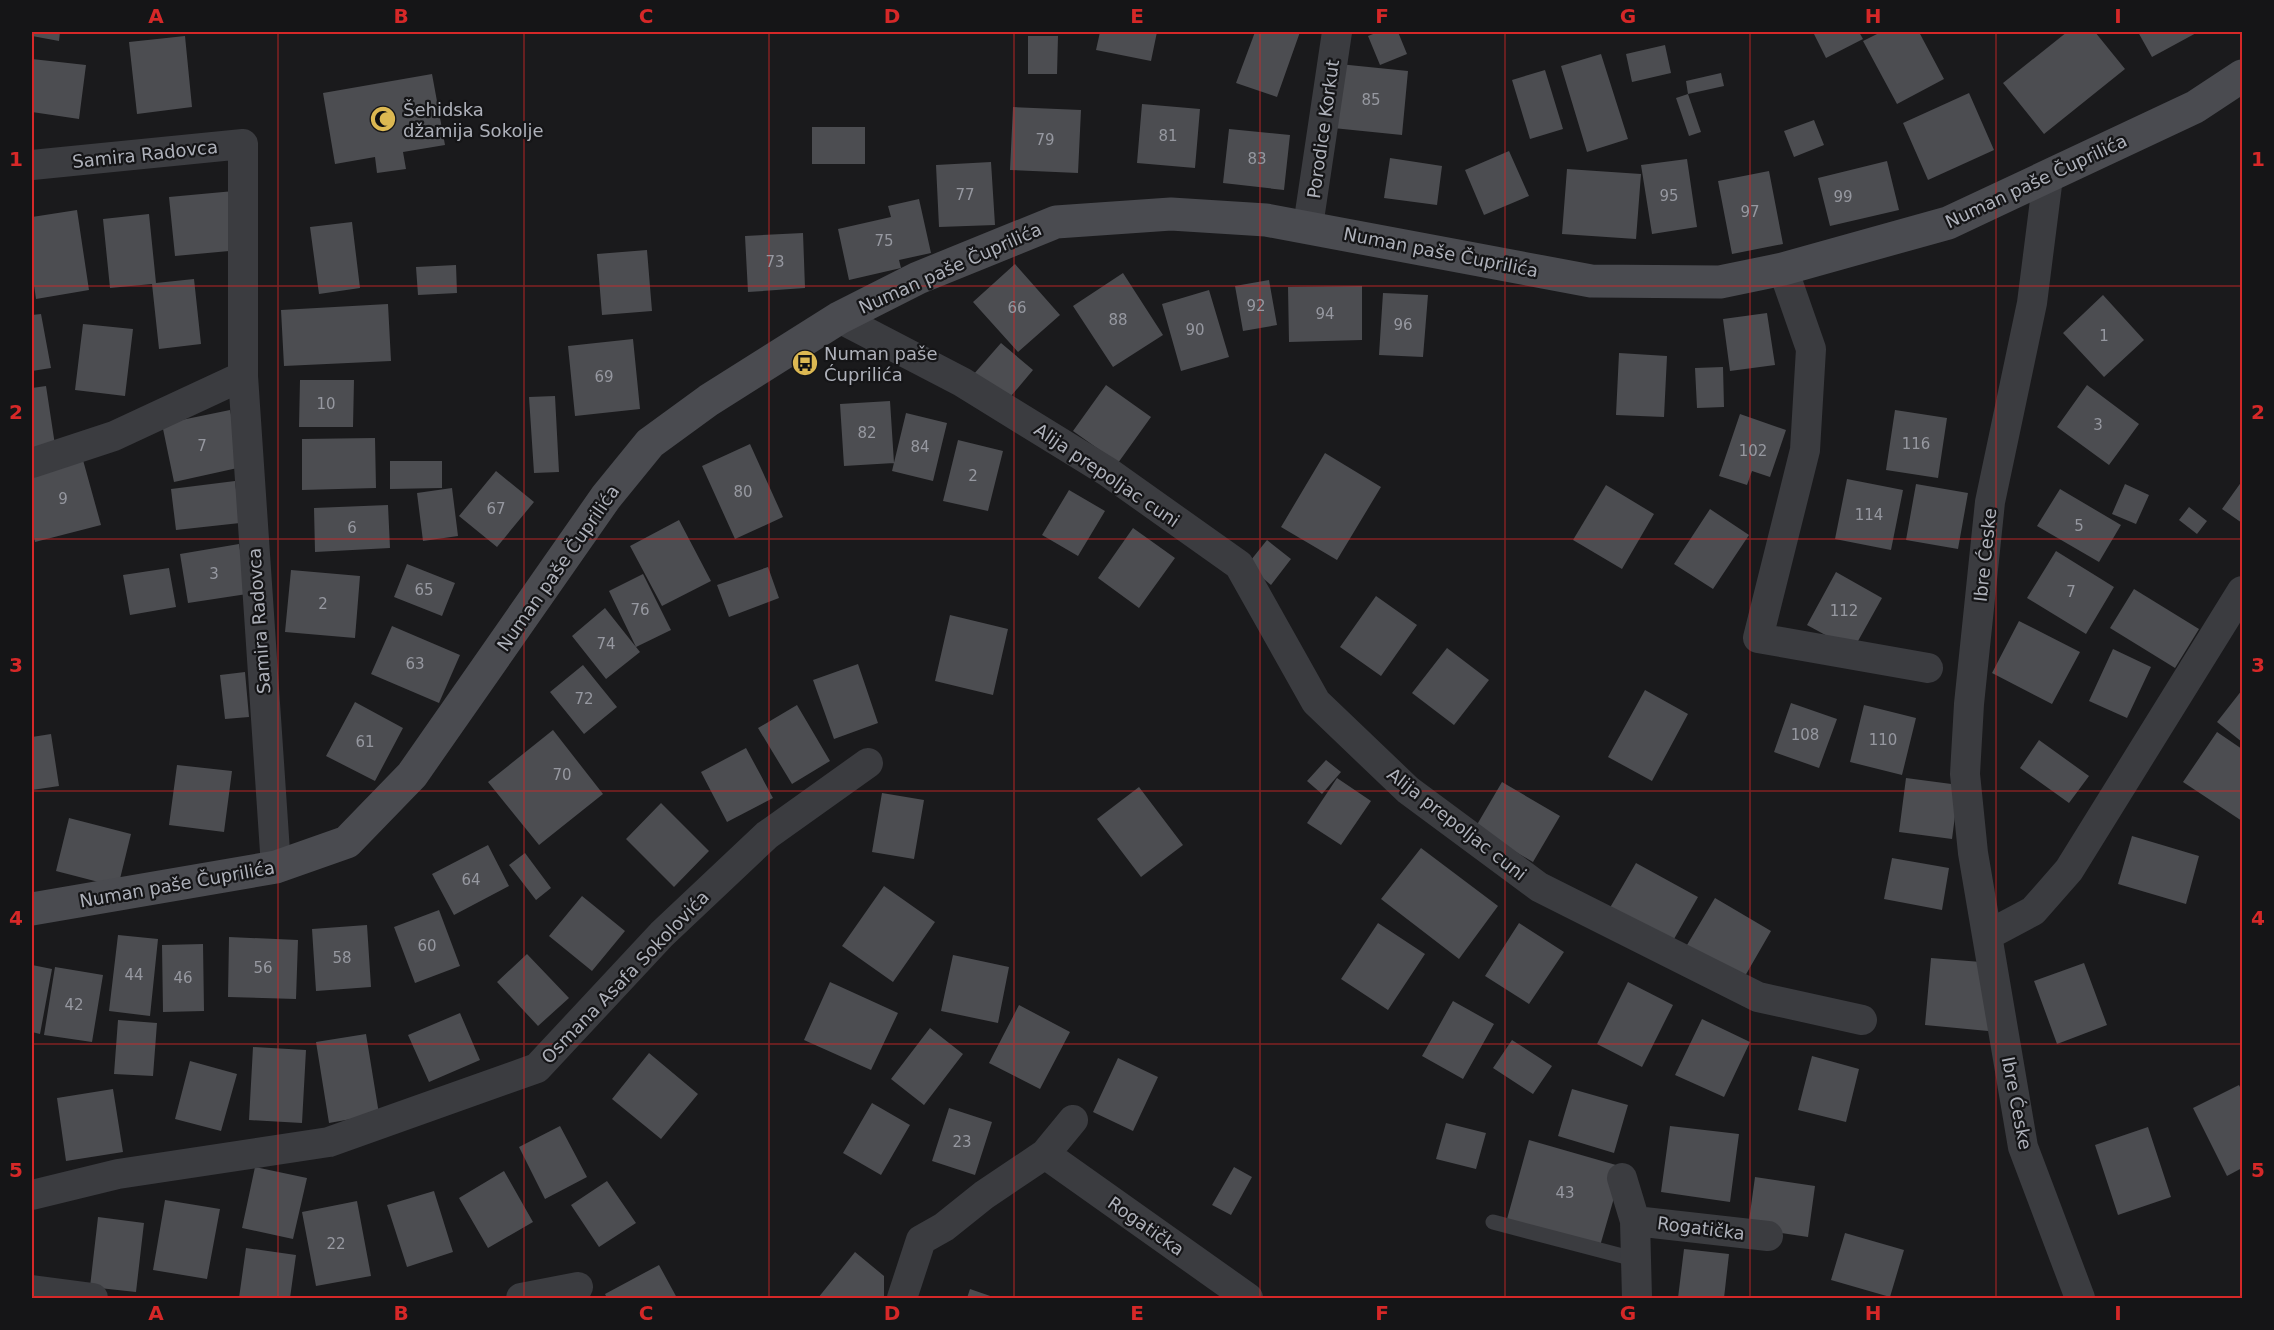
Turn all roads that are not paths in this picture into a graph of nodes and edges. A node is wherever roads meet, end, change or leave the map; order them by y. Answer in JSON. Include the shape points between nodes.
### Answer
{"nodes":[{"id":1,"x":1337,"y":32,"type":"edge"},
{"id":2,"x":2242,"y":76,"type":"edge"},
{"id":3,"x":32,"y":165,"type":"edge"},
{"id":4,"x":2048,"y":177,"type":"junction"},
{"id":5,"x":1308,"y":226,"type":"junction"},
{"id":6,"x":1783,"y":270,"type":"junction"},
{"id":7,"x":839,"y":318,"type":"junction"},
{"id":8,"x":243,"y":376,"type":"junction"},
{"id":9,"x":32,"y":463,"type":"edge"},
{"id":10,"x":2242,"y":591,"type":"edge"},
{"id":11,"x":1928,"y":668,"type":"dead end"},
{"id":12,"x":868,"y":763,"type":"dead end"},
{"id":13,"x":276,"y":867,"type":"junction"},
{"id":14,"x":32,"y":909,"type":"edge"},
{"id":15,"x":1988,"y":935,"type":"junction"},
{"id":16,"x":1862,"y":1020,"type":"dead end"},
{"id":17,"x":1073,"y":1120,"type":"dead end"},
{"id":18,"x":1045,"y":1154,"type":"junction"},
{"id":19,"x":1622,"y":1178,"type":"dead end"},
{"id":20,"x":32,"y":1195,"type":"edge"},
{"id":21,"x":1635,"y":1221,"type":"junction"},
{"id":22,"x":1493,"y":1222,"type":"dead end"},
{"id":23,"x":1768,"y":1236,"type":"dead end"},
{"id":24,"x":1634,"y":1259,"type":"junction"},
{"id":25,"x":578,"y":1287,"type":"dead end"},
{"id":26,"x":32,"y":1290,"type":"edge"},
{"id":27,"x":93,"y":1299,"type":"edge"},
{"id":28,"x":521,"y":1299,"type":"edge"},
{"id":29,"x":902,"y":1299,"type":"edge"},
{"id":30,"x":1248,"y":1299,"type":"edge"},
{"id":31,"x":1636,"y":1299,"type":"edge"},
{"id":32,"x":2080,"y":1299,"type":"edge"}],
"edges":[{"from":1,"to":5,"type":"street","name":"Porodice Korkut"},
{"from":2,"to":4,"type":"street","name":"Numan paše Čuprilića","via":[[2195,107]]},
{"from":3,"to":8,"type":"street","name":"Samira Radovca","via":[[243,144]]},
{"from":4,"to":6,"type":"street","name":"Numan paše Čuprilića","via":[[1948,223]]},
{"from":4,"to":15,"type":"street","name":"Ibre Ćeske","via":[[2032,303],[1990,502],[1969,704],[1965,774],[1973,853]]},
{"from":5,"to":6,"type":"street","name":"Numan paše Čuprilića","via":[[1591,281],[1720,282]]},
{"from":5,"to":7,"type":"street","name":"Numan paše Čuprilića","via":[[1171,214],[1056,222],[918,278]]},
{"from":6,"to":11,"type":"street","via":[[1811,349],[1804,450],[1758,638]]},
{"from":7,"to":13,"type":"street","name":"Numan paše Čuprilića","via":[[709,400],[650,444],[606,497],[412,775],[347,842]]},
{"from":7,"to":16,"type":"street","name":"Alija prepoljac cuni","via":[[982,394],[1108,472],[1239,566],[1316,702],[1408,790],[1539,887],[1758,997]]},
{"from":8,"to":9,"type":"street","via":[[114,436]]},
{"from":8,"to":13,"type":"street","name":"Samira Radovca"},
{"from":10,"to":15,"type":"street","via":[[2069,870],[2033,911]]},
{"from":12,"to":20,"type":"street","name":"Osmana Asafa Sokolovića","via":[[767,835],[662,934],[537,1068],[329,1142],[118,1174]]},
{"from":13,"to":14,"type":"street","name":"Numan paše Čuprilića"},
{"from":15,"to":32,"type":"street","name":"Ibre Ćeske","via":[[2023,1147]]},
{"from":17,"to":18,"type":"street"},
{"from":18,"to":29,"type":"street","via":[[921,1240]]},
{"from":18,"to":30,"type":"street","name":"Rogatička"},
{"from":19,"to":21,"type":"street","name":"Rogatička"},
{"from":21,"to":23,"type":"street","name":"Rogatička"},
{"from":21,"to":24,"type":"street","name":"Rogatička"},
{"from":22,"to":24,"type":"lane"},
{"from":24,"to":31,"type":"street","name":"Rogatička"},
{"from":25,"to":28,"type":"street"},
{"from":26,"to":27,"type":"street"}]}
